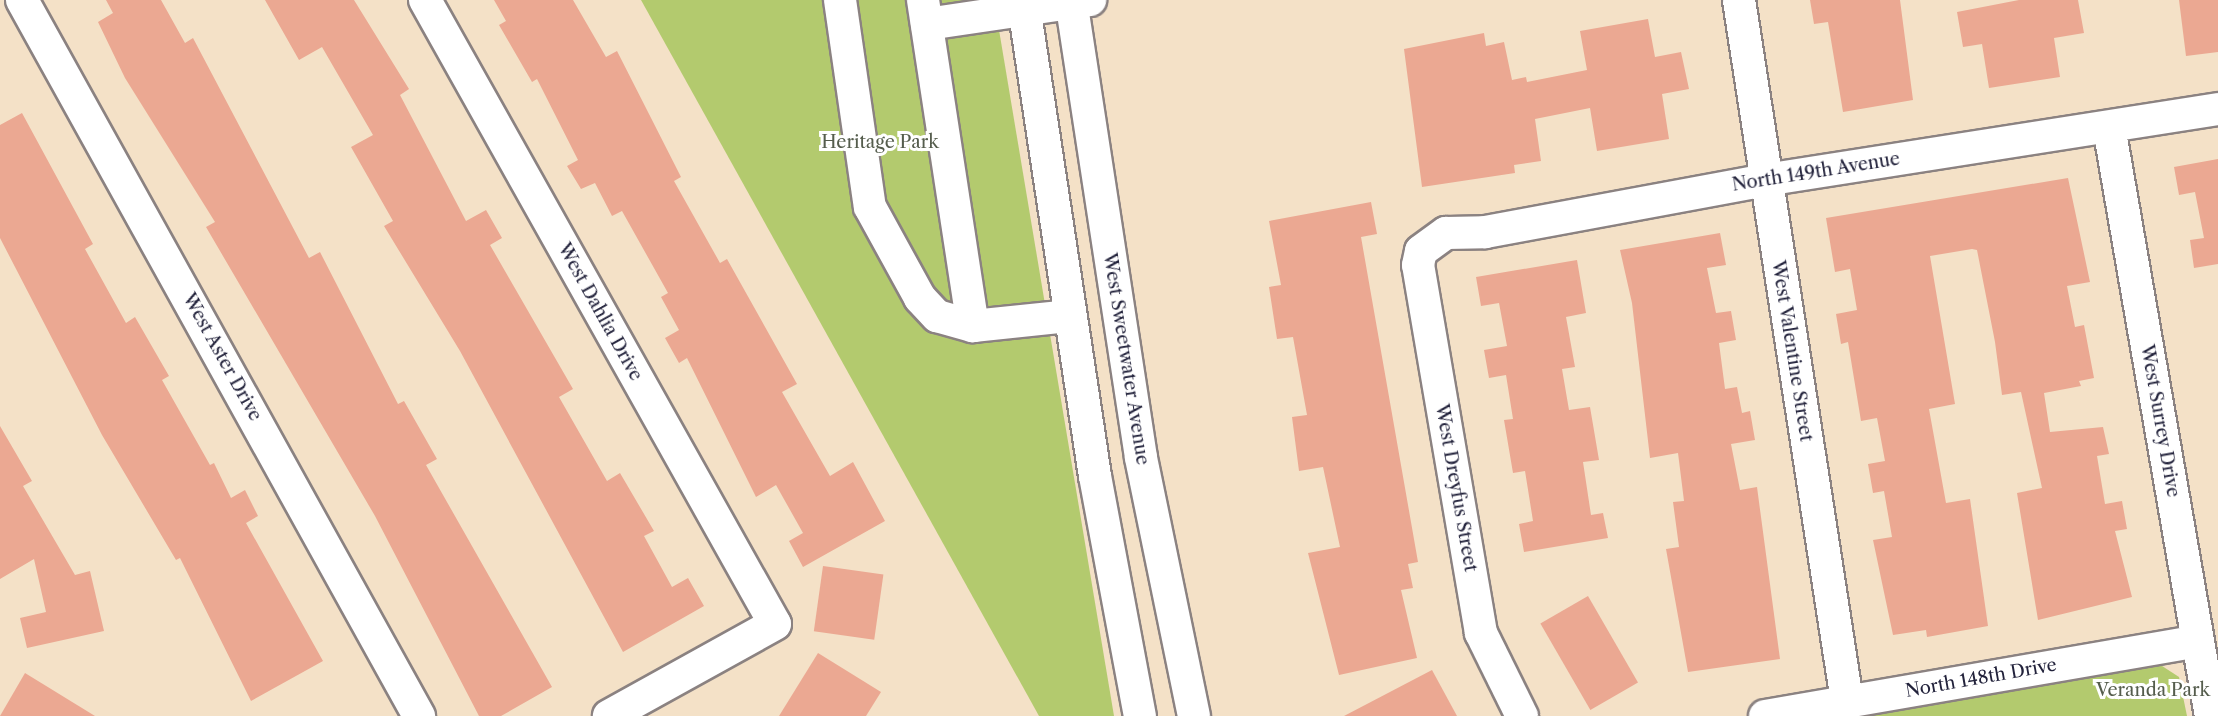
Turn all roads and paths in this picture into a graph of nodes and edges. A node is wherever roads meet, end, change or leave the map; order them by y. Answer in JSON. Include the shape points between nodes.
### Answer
{"nodes":[{"id":1,"x":22,"y":0,"type":"edge"},
{"id":2,"x":425,"y":0,"type":"edge"},
{"id":3,"x":840,"y":0,"type":"edge"},
{"id":4,"x":1739,"y":0,"type":"edge"},
{"id":5,"x":1077,"y":1,"type":"edge"},
{"id":6,"x":1024,"y":5,"type":"edge"},
{"id":7,"x":925,"y":12,"type":"edge"},
{"id":8,"x":2218,"y":109,"type":"edge"},
{"id":9,"x":2109,"y":127,"type":"junction"},
{"id":10,"x":1765,"y":180,"type":"junction"},
{"id":11,"x":1421,"y":250,"type":"joint"},
{"id":12,"x":1070,"y":316,"type":"junction"},
{"id":13,"x":973,"y":326,"type":"junction"},
{"id":14,"x":2198,"y":641,"type":"junction"},
{"id":15,"x":1847,"y":701,"type":"junction"},
{"id":16,"x":418,"y":716,"type":"edge"},
{"id":17,"x":609,"y":716,"type":"edge"},
{"id":18,"x":1140,"y":716,"type":"edge"},
{"id":19,"x":1194,"y":716,"type":"edge"},
{"id":20,"x":1522,"y":716,"type":"edge"},
{"id":21,"x":1765,"y":716,"type":"edge"},
{"id":22,"x":2211,"y":716,"type":"edge"}],
"edges":[{"from":1,"to":16,"type":"street","name":"West Aster Drive"},
{"from":2,"to":17,"type":"street","name":"West Dahlia Drive","via":[[775,624]]},
{"from":3,"to":13,"type":"street","via":[[870,207],[920,298],[937,316]]},
{"from":4,"to":10,"type":"street","name":"West Valentine Street"},
{"from":5,"to":6,"type":"street"},
{"from":5,"to":19,"type":"street","name":"West Sweetwater Avenue","via":[[1141,459]]},
{"from":6,"to":7,"type":"street"},
{"from":6,"to":12,"type":"street"},
{"from":7,"to":13,"type":"street"},
{"from":8,"to":9,"type":"street","name":"North 149th Avenue"},
{"from":9,"to":10,"type":"street","name":"North 149th Avenue"},
{"from":9,"to":14,"type":"street","name":"West Surrey Drive"},
{"from":10,"to":11,"type":"street","name":"North 149th Avenue","via":[[1485,232],[1446,233]]},
{"from":10,"to":15,"type":"street","name":"West Valentine Street"},
{"from":11,"to":20,"type":"street","name":"West Dreyfus Street","via":[[1418,265],[1481,633]]},
{"from":12,"to":13,"type":"street"},
{"from":12,"to":18,"type":"street"},
{"from":14,"to":15,"type":"street","name":"North 148th Drive"},
{"from":14,"to":22,"type":"street","name":"West Surrey Drive"},
{"from":15,"to":21,"type":"street","name":"North 148th Drive"}]}
